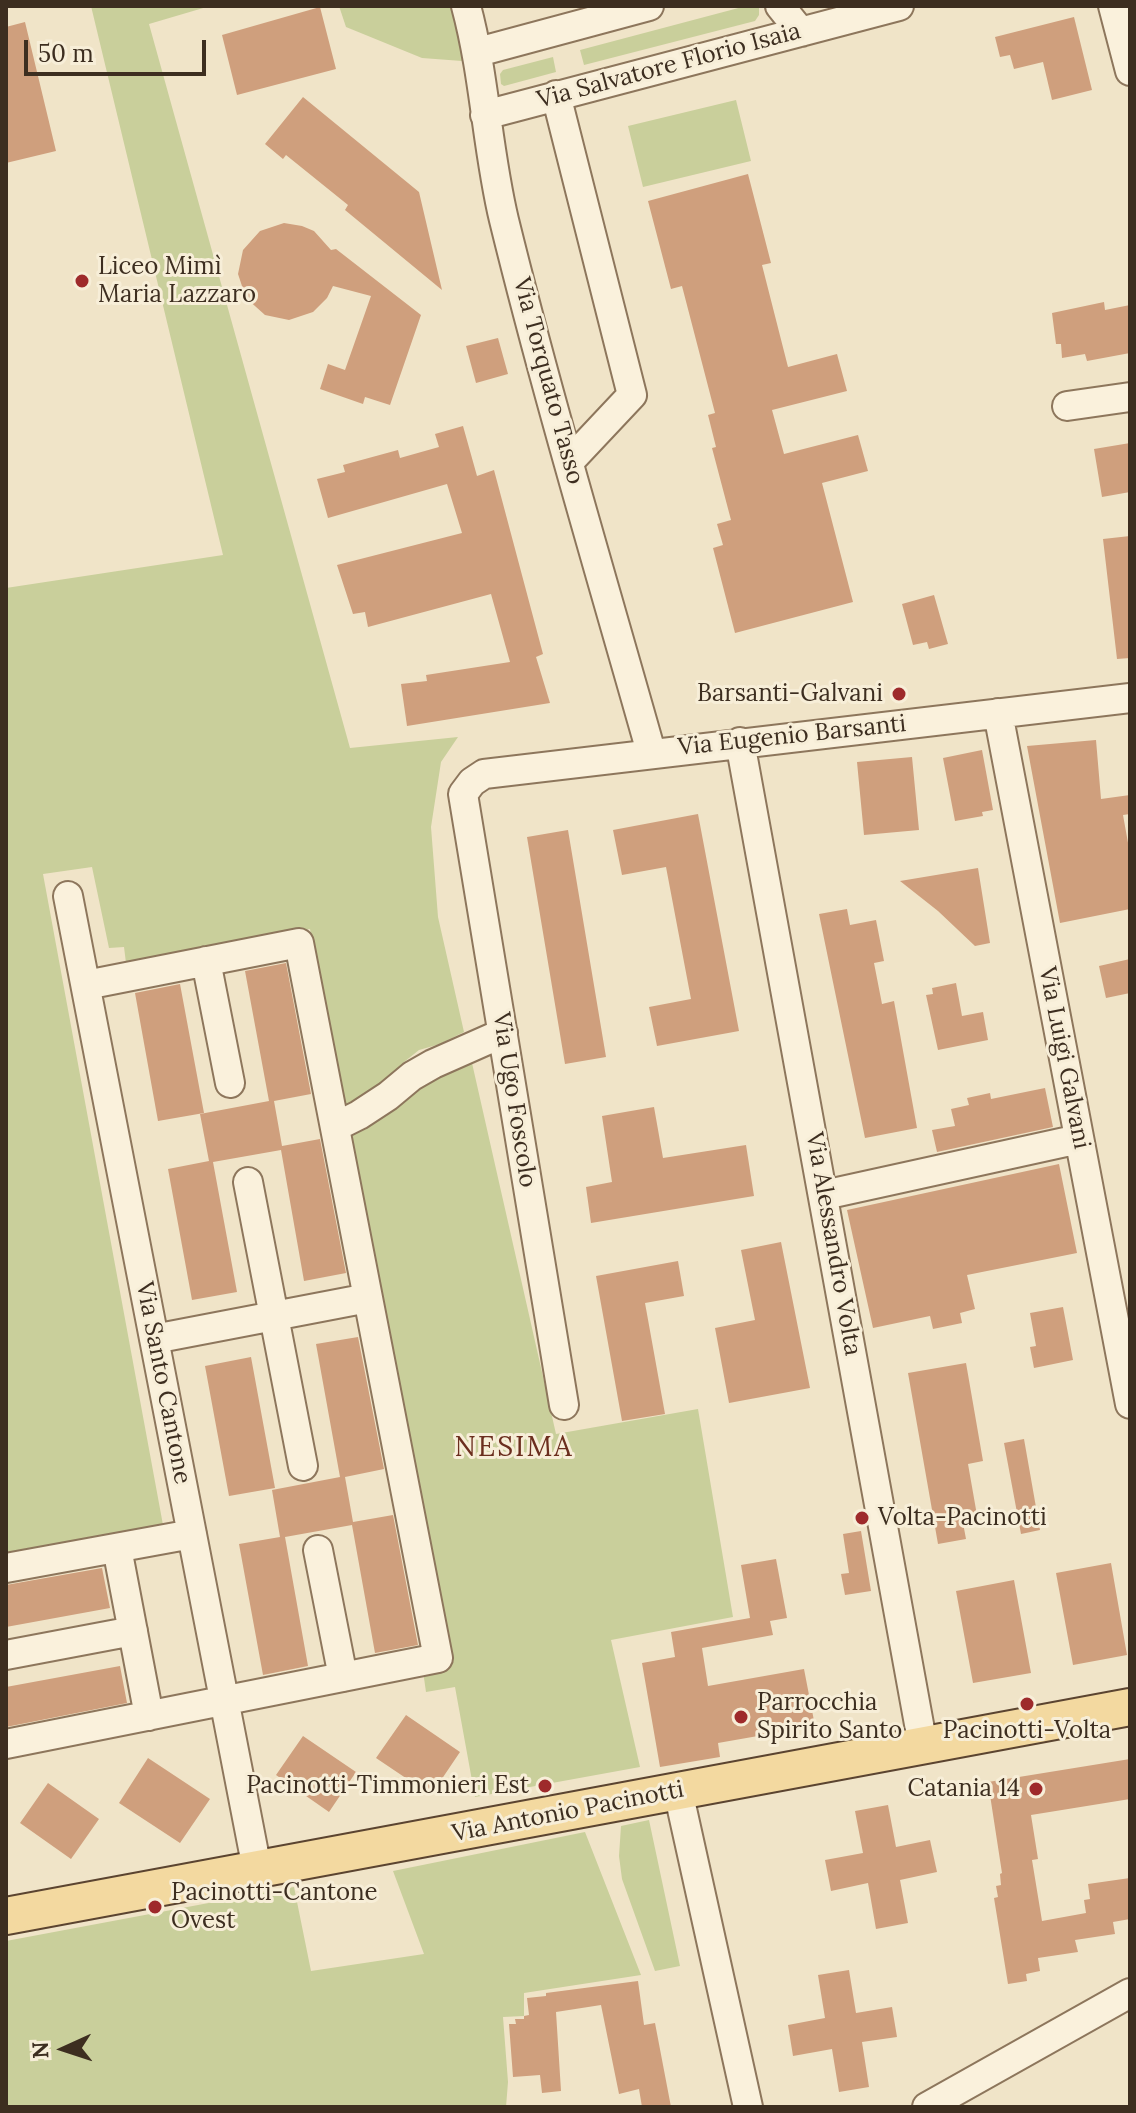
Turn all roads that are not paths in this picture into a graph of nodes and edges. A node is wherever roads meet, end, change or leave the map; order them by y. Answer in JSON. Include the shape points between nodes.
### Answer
{"nodes":[{"id":1,"x":466,"y":6,"type":"edge"},
{"id":2,"x":649,"y":6,"type":"edge"},
{"id":3,"x":780,"y":6,"type":"edge"},
{"id":4,"x":899,"y":6,"type":"edge"},
{"id":5,"x":1113,"y":6,"type":"edge"},
{"id":6,"x":801,"y":32,"type":"junction"},
{"id":7,"x":478,"y":52,"type":"junction"},
{"id":8,"x":1130,"y":71,"type":"edge"},
{"id":9,"x":556,"y":95,"type":"junction"},
{"id":10,"x":485,"y":115,"type":"junction"},
{"id":11,"x":1130,"y":397,"type":"edge"},
{"id":12,"x":1067,"y":406,"type":"dead end"},
{"id":13,"x":569,"y":462,"type":"junction"},
{"id":14,"x":1130,"y":698,"type":"edge"},
{"id":15,"x":998,"y":713,"type":"junction"},
{"id":16,"x":740,"y":742,"type":"junction"},
{"id":17,"x":651,"y":752,"type":"junction"},
{"id":18,"x":463,"y":794,"type":"joint"},
{"id":19,"x":68,"y":896,"type":"dead end"},
{"id":20,"x":206,"y":961,"type":"junction"},
{"id":21,"x":86,"y":985,"type":"junction"},
{"id":22,"x":503,"y":1033,"type":"junction"},
{"id":23,"x":230,"y":1083,"type":"dead end"},
{"id":24,"x":335,"y":1127,"type":"junction"},
{"id":25,"x":1079,"y":1139,"type":"junction"},
{"id":26,"x":248,"y":1182,"type":"dead end"},
{"id":27,"x":824,"y":1195,"type":"junction"},
{"id":28,"x":368,"y":1298,"type":"junction"},
{"id":29,"x":274,"y":1316,"type":"junction"},
{"id":30,"x":154,"y":1339,"type":"junction"},
{"id":31,"x":1126,"y":1365,"type":"edge"},
{"id":32,"x":1130,"y":1404,"type":"edge"},
{"id":33,"x":564,"y":1405,"type":"dead end"},
{"id":34,"x":303,"y":1466,"type":"dead end"},
{"id":35,"x":192,"y":1534,"type":"junction"},
{"id":36,"x":117,"y":1548,"type":"junction"},
{"id":37,"x":318,"y":1550,"type":"dead end"},
{"id":38,"x":6,"y":1568,"type":"edge"},
{"id":39,"x":133,"y":1631,"type":"junction"},
{"id":40,"x":6,"y":1655,"type":"edge"},
{"id":41,"x":343,"y":1677,"type":"junction"},
{"id":42,"x":225,"y":1700,"type":"junction"},
{"id":43,"x":1130,"y":1707,"type":"edge"},
{"id":44,"x":149,"y":1716,"type":"junction"},
{"id":45,"x":6,"y":1744,"type":"edge"},
{"id":46,"x":923,"y":1746,"type":"junction"},
{"id":47,"x":678,"y":1791,"type":"junction"},
{"id":48,"x":257,"y":1869,"type":"junction"},
{"id":49,"x":6,"y":1916,"type":"edge"},
{"id":50,"x":1130,"y":1993,"type":"edge"},
{"id":51,"x":748,"y":2107,"type":"edge"},
{"id":52,"x":927,"y":2107,"type":"edge"}],
"edges":[{"from":1,"to":7,"type":"street","name":"Via Torquato Tasso"},
{"from":2,"to":7,"type":"street"},
{"from":3,"to":6,"type":"street"},
{"from":4,"to":6,"type":"street","name":"Via Salvatore Florio Isaia"},
{"from":5,"to":8,"type":"street"},
{"from":6,"to":9,"type":"street","name":"Via Salvatore Florio Isaia"},
{"from":7,"to":10,"type":"street","name":"Via Torquato Tasso"},
{"from":9,"to":10,"type":"street","name":"Via Salvatore Florio Isaia"},
{"from":9,"to":13,"type":"street","via":[[632,395]]},
{"from":10,"to":13,"type":"street","name":"Via Torquato Tasso","via":[[504,218]]},
{"from":11,"to":12,"type":"street"},
{"from":13,"to":17,"type":"street","name":"Via Torquato Tasso"},
{"from":14,"to":15,"type":"street","name":"Via Eugenio Barsanti"},
{"from":15,"to":16,"type":"street","name":"Via Eugenio Barsanti"},
{"from":15,"to":25,"type":"street","name":"Via Luigi Galvani"},
{"from":16,"to":17,"type":"street","name":"Via Eugenio Barsanti"},
{"from":16,"to":27,"type":"street","name":"Via Alessandro Volta"},
{"from":17,"to":18,"type":"street","name":"Via Eugenio Barsanti","via":[[484,774]]},
{"from":18,"to":22,"type":"street","name":"Via Ugo Foscolo"},
{"from":19,"to":21,"type":"street","name":"Via Santo Cantone"},
{"from":20,"to":21,"type":"street"},
{"from":20,"to":23,"type":"street"},
{"from":20,"to":24,"type":"street","via":[[299,943]]},
{"from":21,"to":30,"type":"street","name":"Via Santo Cantone"},
{"from":22,"to":24,"type":"street","via":[[433,1064]]},
{"from":22,"to":33,"type":"street","name":"Via Ugo Foscolo"},
{"from":24,"to":28,"type":"street"},
{"from":25,"to":27,"type":"street"},
{"from":25,"to":31,"type":"street","name":"Via Luigi Galvani"},
{"from":26,"to":29,"type":"street"},
{"from":27,"to":46,"type":"street","name":"Via Alessandro Volta"},
{"from":28,"to":29,"type":"street"},
{"from":28,"to":41,"type":"street","via":[[438,1658]]},
{"from":29,"to":30,"type":"street"},
{"from":29,"to":34,"type":"street"},
{"from":30,"to":35,"type":"street","name":"Via Santo Cantone"},
{"from":31,"to":32,"type":"street","name":"Via Luigi Galvani"},
{"from":35,"to":36,"type":"street"},
{"from":35,"to":42,"type":"street","name":"Via Santo Cantone"},
{"from":36,"to":38,"type":"street"},
{"from":36,"to":39,"type":"street"},
{"from":37,"to":41,"type":"street"},
{"from":39,"to":40,"type":"street"},
{"from":39,"to":44,"type":"street"},
{"from":41,"to":42,"type":"street"},
{"from":42,"to":44,"type":"street"},
{"from":42,"to":48,"type":"street","name":"Via Santo Cantone"},
{"from":43,"to":46,"type":"main road","name":"Via Antonio Pacinotti"},
{"from":44,"to":45,"type":"street"},
{"from":46,"to":47,"type":"main road","name":"Via Antonio Pacinotti"},
{"from":47,"to":48,"type":"main road","name":"Via Antonio Pacinotti"},
{"from":47,"to":51,"type":"street"},
{"from":48,"to":49,"type":"main road","name":"Via Antonio Pacinotti"},
{"from":50,"to":52,"type":"street"}]}
